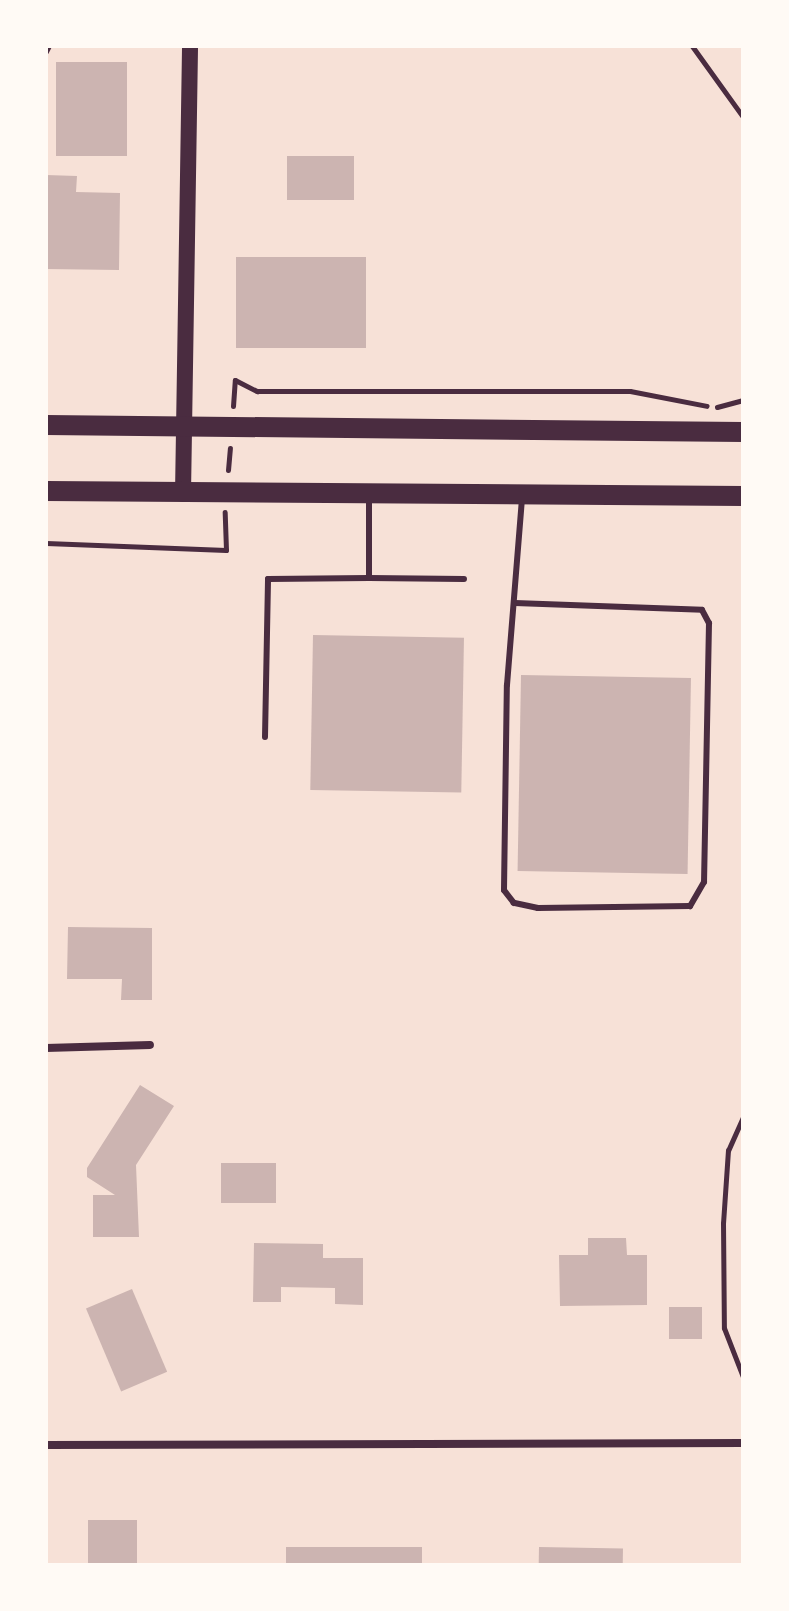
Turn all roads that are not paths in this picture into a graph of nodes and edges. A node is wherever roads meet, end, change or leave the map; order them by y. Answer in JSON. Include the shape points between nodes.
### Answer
{"nodes":[{"id":1,"x":49,"y":46,"type":"edge"},
{"id":2,"x":190,"y":46,"type":"edge"},
{"id":3,"x":46,"y":52,"type":"edge"},
{"id":4,"x":46,"y":425,"type":"edge"},
{"id":5,"x":184,"y":425,"type":"junction"},
{"id":6,"x":743,"y":432,"type":"edge"},
{"id":7,"x":46,"y":491,"type":"edge"},
{"id":8,"x":183,"y":494,"type":"junction"},
{"id":9,"x":369,"y":494,"type":"junction"},
{"id":10,"x":522,"y":496,"type":"junction"},
{"id":11,"x":743,"y":496,"type":"edge"},
{"id":12,"x":369,"y":578,"type":"junction"},
{"id":13,"x":464,"y":579,"type":"dead end"},
{"id":14,"x":515,"y":603,"type":"junction"},
{"id":15,"x":265,"y":737,"type":"dead end"},
{"id":16,"x":150,"y":1045,"type":"dead end"},
{"id":17,"x":46,"y":1048,"type":"edge"},
{"id":18,"x":743,"y":1443,"type":"edge"},
{"id":19,"x":46,"y":1445,"type":"edge"}],
"edges":[{"from":1,"to":3,"type":"lane"},
{"from":2,"to":5,"type":"main road"},
{"from":4,"to":5,"type":"main road"},
{"from":5,"to":6,"type":"main road"},
{"from":5,"to":8,"type":"main road"},
{"from":7,"to":8,"type":"main road"},
{"from":8,"to":9,"type":"main road"},
{"from":9,"to":10,"type":"main road"},
{"from":9,"to":12,"type":"lane"},
{"from":10,"to":11,"type":"main road"},
{"from":10,"to":14,"type":"lane"},
{"from":12,"to":13,"type":"lane"},
{"from":12,"to":15,"type":"lane","via":[[268,579]]},
{"from":14,"to":14,"type":"lane","via":[[504,890],[514,903],[538,908],[690,906],[704,882],[709,623],[702,610]]},
{"from":16,"to":17,"type":"street"},
{"from":18,"to":19,"type":"street"}]}
